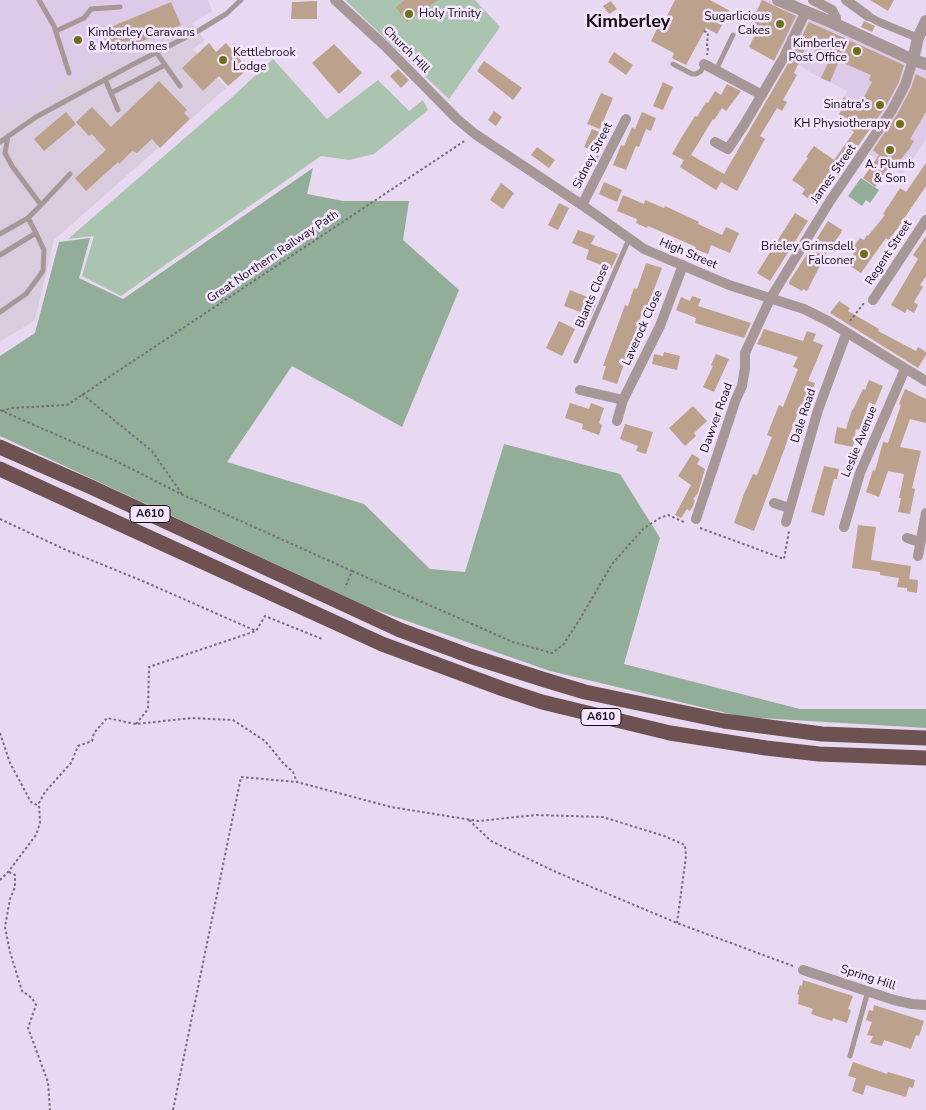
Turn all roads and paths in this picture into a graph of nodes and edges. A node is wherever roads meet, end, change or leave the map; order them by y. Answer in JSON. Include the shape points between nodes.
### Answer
{"nodes":[{"id":1,"x":39,"y":0,"type":"edge"},
{"id":2,"x":242,"y":0,"type":"edge"},
{"id":3,"x":335,"y":0,"type":"edge"},
{"id":4,"x":778,"y":0,"type":"edge"},
{"id":5,"x":813,"y":0,"type":"edge"},
{"id":6,"x":846,"y":0,"type":"edge"},
{"id":7,"x":120,"y":7,"type":"dead end"},
{"id":8,"x":806,"y":11,"type":"junction"},
{"id":9,"x":868,"y":16,"type":"joint"},
{"id":10,"x":926,"y":21,"type":"edge"},
{"id":11,"x":832,"y":25,"type":"junction"},
{"id":12,"x":56,"y":31,"type":"junction"},
{"id":13,"x":704,"y":31,"type":"dead end"},
{"id":14,"x":734,"y":35,"type":"dead end"},
{"id":15,"x":918,"y":38,"type":"junction"},
{"id":16,"x":820,"y":46,"type":"dead end"},
{"id":17,"x":156,"y":52,"type":"junction"},
{"id":18,"x":816,"y":56,"type":"dead end"},
{"id":19,"x":913,"y":60,"type":"junction"},
{"id":20,"x":673,"y":64,"type":"dead end"},
{"id":21,"x":704,"y":64,"type":"junction"},
{"id":22,"x":926,"y":64,"type":"edge"},
{"id":23,"x":165,"y":65,"type":"junction"},
{"id":24,"x":716,"y":70,"type":"junction"},
{"id":25,"x":70,"y":73,"type":"dead end"},
{"id":26,"x":105,"y":79,"type":"junction"},
{"id":27,"x":180,"y":86,"type":"dead end"},
{"id":28,"x":111,"y":93,"type":"junction"},
{"id":29,"x":762,"y":95,"type":"junction"},
{"id":30,"x":118,"y":110,"type":"dead end"},
{"id":31,"x":626,"y":118,"type":"dead end"},
{"id":32,"x":457,"y":119,"type":"joint"},
{"id":33,"x":474,"y":134,"type":"junction"},
{"id":34,"x":8,"y":136,"type":"junction"},
{"id":35,"x":0,"y":142,"type":"edge"},
{"id":36,"x":716,"y":142,"type":"dead end"},
{"id":37,"x":70,"y":174,"type":"dead end"},
{"id":38,"x":41,"y":205,"type":"junction"},
{"id":39,"x":582,"y":205,"type":"junction"},
{"id":40,"x":28,"y":218,"type":"junction"},
{"id":41,"x":926,"y":220,"type":"edge"},
{"id":42,"x":36,"y":233,"type":"junction"},
{"id":43,"x":0,"y":234,"type":"edge"},
{"id":44,"x":629,"y":238,"type":"junction"},
{"id":45,"x":0,"y":255,"type":"edge"},
{"id":46,"x":684,"y":265,"type":"junction"},
{"id":47,"x":770,"y":299,"type":"junction"},
{"id":48,"x":873,"y":300,"type":"joint"},
{"id":49,"x":0,"y":312,"type":"edge"},
{"id":50,"x":845,"y":332,"type":"junction"},
{"id":51,"x":576,"y":360,"type":"dead end"},
{"id":52,"x":905,"y":369,"type":"junction"},
{"id":53,"x":926,"y":381,"type":"edge"},
{"id":54,"x":580,"y":390,"type":"dead end"},
{"id":55,"x":82,"y":394,"type":"junction"},
{"id":56,"x":623,"y":400,"type":"junction"},
{"id":57,"x":1,"y":410,"type":"edge"},
{"id":58,"x":617,"y":421,"type":"dead end"},
{"id":59,"x":0,"y":447,"type":"edge"},
{"id":60,"x":0,"y":469,"type":"edge"},
{"id":61,"x":182,"y":495,"type":"junction"},
{"id":62,"x":774,"y":503,"type":"dead end"},
{"id":63,"x":789,"y":508,"type":"junction"},
{"id":64,"x":926,"y":513,"type":"edge"},
{"id":65,"x":0,"y":519,"type":"edge"},
{"id":66,"x":696,"y":519,"type":"dead end"},
{"id":67,"x":786,"y":522,"type":"joint"},
{"id":68,"x":844,"y":527,"type":"dead end"},
{"id":69,"x":908,"y":538,"type":"dead end"},
{"id":70,"x":920,"y":542,"type":"junction"},
{"id":71,"x":918,"y":556,"type":"dead end"},
{"id":72,"x":352,"y":571,"type":"junction"},
{"id":73,"x":345,"y":588,"type":"dead end"},
{"id":74,"x":256,"y":631,"type":"junction"},
{"id":75,"x":322,"y":639,"type":"dead end"},
{"id":76,"x":136,"y":724,"type":"junction"},
{"id":77,"x":0,"y":733,"type":"edge"},
{"id":78,"x":926,"y":738,"type":"edge"},
{"id":79,"x":926,"y":758,"type":"edge"},
{"id":80,"x":297,"y":782,"type":"junction"},
{"id":81,"x":39,"y":806,"type":"junction"},
{"id":82,"x":469,"y":820,"type":"junction"},
{"id":83,"x":8,"y":871,"type":"junction"},
{"id":84,"x":0,"y":880,"type":"edge"},
{"id":85,"x":676,"y":923,"type":"junction"},
{"id":86,"x":803,"y":970,"type":"joint"},
{"id":87,"x":868,"y":991,"type":"junction"},
{"id":88,"x":926,"y":1005,"type":"edge"},
{"id":89,"x":850,"y":1056,"type":"dead end"},
{"id":90,"x":50,"y":1110,"type":"edge"},
{"id":91,"x":173,"y":1110,"type":"edge"}],
"edges":[{"from":1,"to":12,"type":"lane"},
{"from":2,"to":17,"type":"lane","via":[[198,31]]},
{"from":3,"to":32,"type":"street","name":"Church Hill","via":[[386,46]]},
{"from":4,"to":8,"type":"street"},
{"from":5,"to":11,"type":"street","via":[[832,10],[836,18]]},
{"from":6,"to":9,"type":"street"},
{"from":7,"to":12,"type":"lane","via":[[91,10],[84,18]]},
{"from":8,"to":11,"type":"street"},
{"from":8,"to":29,"type":"street"},
{"from":9,"to":15,"type":"street"},
{"from":10,"to":15,"type":"street"},
{"from":11,"to":19,"type":"street"},
{"from":12,"to":25,"type":"lane"},
{"from":13,"to":21,"type":"path","via":[[708,33]]},
{"from":14,"to":24,"type":"lane"},
{"from":15,"to":19,"type":"street"},
{"from":16,"to":18,"type":"lane"},
{"from":17,"to":23,"type":"lane"},
{"from":17,"to":26,"type":"lane"},
{"from":19,"to":22,"type":"street"},
{"from":19,"to":47,"type":"street","name":"James Street","via":[[892,110],[830,201]]},
{"from":20,"to":21,"type":"lane","via":[[692,74],[701,71]]},
{"from":21,"to":24,"type":"street"},
{"from":23,"to":27,"type":"lane"},
{"from":23,"to":28,"type":"lane"},
{"from":24,"to":29,"type":"street"},
{"from":26,"to":28,"type":"lane"},
{"from":26,"to":34,"type":"lane"},
{"from":28,"to":30,"type":"lane"},
{"from":29,"to":36,"type":"street","via":[[728,149]]},
{"from":31,"to":39,"type":"street","name":"Sidney Street"},
{"from":32,"to":33,"type":"street","name":"High Street"},
{"from":33,"to":39,"type":"street","name":"High Street"},
{"from":33,"to":55,"type":"path","name":"Great Northern Railway Path"},
{"from":34,"to":35,"type":"lane"},
{"from":34,"to":38,"type":"lane","via":[[5,152]]},
{"from":37,"to":38,"type":"lane"},
{"from":38,"to":40,"type":"lane"},
{"from":39,"to":44,"type":"street","name":"High Street"},
{"from":40,"to":42,"type":"lane"},
{"from":40,"to":43,"type":"lane"},
{"from":41,"to":48,"type":"street","name":"Regent Street"},
{"from":42,"to":45,"type":"lane"},
{"from":42,"to":49,"type":"lane","via":[[44,250],[43,271],[26,294]]},
{"from":44,"to":46,"type":"street","name":"High Street","via":[[644,249]]},
{"from":44,"to":51,"type":"lane","name":"Blants Close"},
{"from":46,"to":47,"type":"street","name":"High Street","via":[[729,286]]},
{"from":46,"to":56,"type":"street","name":"Laverock Close","via":[[660,326]]},
{"from":47,"to":50,"type":"street","name":"High Street","via":[[804,309]]},
{"from":47,"to":66,"type":"street","name":"Dawver Road","via":[[745,353],[742,386]]},
{"from":48,"to":50,"type":"path","via":[[867,300]]},
{"from":50,"to":52,"type":"street","name":"High Street"},
{"from":50,"to":63,"type":"street","name":"Dale Road"},
{"from":52,"to":53,"type":"street","name":"High Street"},
{"from":52,"to":68,"type":"street","name":"Leslie Avenue","via":[[860,473]]},
{"from":54,"to":56,"type":"street"},
{"from":55,"to":57,"type":"path","name":"Great Northern Railway Path","via":[[67,405]]},
{"from":55,"to":61,"type":"path","via":[[152,451]]},
{"from":56,"to":58,"type":"street","name":"Laverock Close"},
{"from":57,"to":61,"type":"path","via":[[116,460]]},
{"from":59,"to":78,"type":"highway","number":"A610","via":[[400,630],[545,680],[585,692],[724,721],[822,734]]},
{"from":60,"to":79,"type":"highway","number":"A610","via":[[382,644],[542,702],[670,733],[766,748],[819,754]]},
{"from":61,"to":72,"type":"path"},
{"from":62,"to":63,"type":"street"},
{"from":63,"to":67,"type":"street","name":"Dale Road"},
{"from":64,"to":70,"type":"street"},
{"from":65,"to":74,"type":"path"},
{"from":67,"to":72,"type":"path","via":[[791,523],[784,559],[668,516],[660,518],[644,528],[612,564],[563,645],[552,653],[513,642]]},
{"from":69,"to":70,"type":"street"},
{"from":70,"to":71,"type":"street"},
{"from":72,"to":73,"type":"path"},
{"from":74,"to":75,"type":"path","via":[[265,616]]},
{"from":74,"to":76,"type":"path","via":[[149,667],[148,709]]},
{"from":76,"to":80,"type":"path","via":[[192,718],[233,720],[265,741],[293,772]]},
{"from":76,"to":81,"type":"path","via":[[107,718],[92,741],[78,746],[71,763],[46,792]]},
{"from":77,"to":81,"type":"path","via":[[10,763],[31,802]]},
{"from":80,"to":82,"type":"path","via":[[391,807]]},
{"from":80,"to":91,"type":"path","via":[[241,777]]},
{"from":81,"to":83,"type":"path","via":[[40,823],[36,836]]},
{"from":82,"to":85,"type":"path","via":[[491,841]]},
{"from":82,"to":85,"type":"path","via":[[536,815],[603,817],[684,845],[686,856]]},
{"from":83,"to":84,"type":"path"},
{"from":83,"to":90,"type":"path","via":[[15,875],[5,928],[22,991],[36,1005],[28,1028],[48,1082]]},
{"from":85,"to":86,"type":"path"},
{"from":86,"to":87,"type":"street","name":"Spring Hill"},
{"from":87,"to":88,"type":"street","name":"Spring Hill"},
{"from":87,"to":89,"type":"lane"}]}
